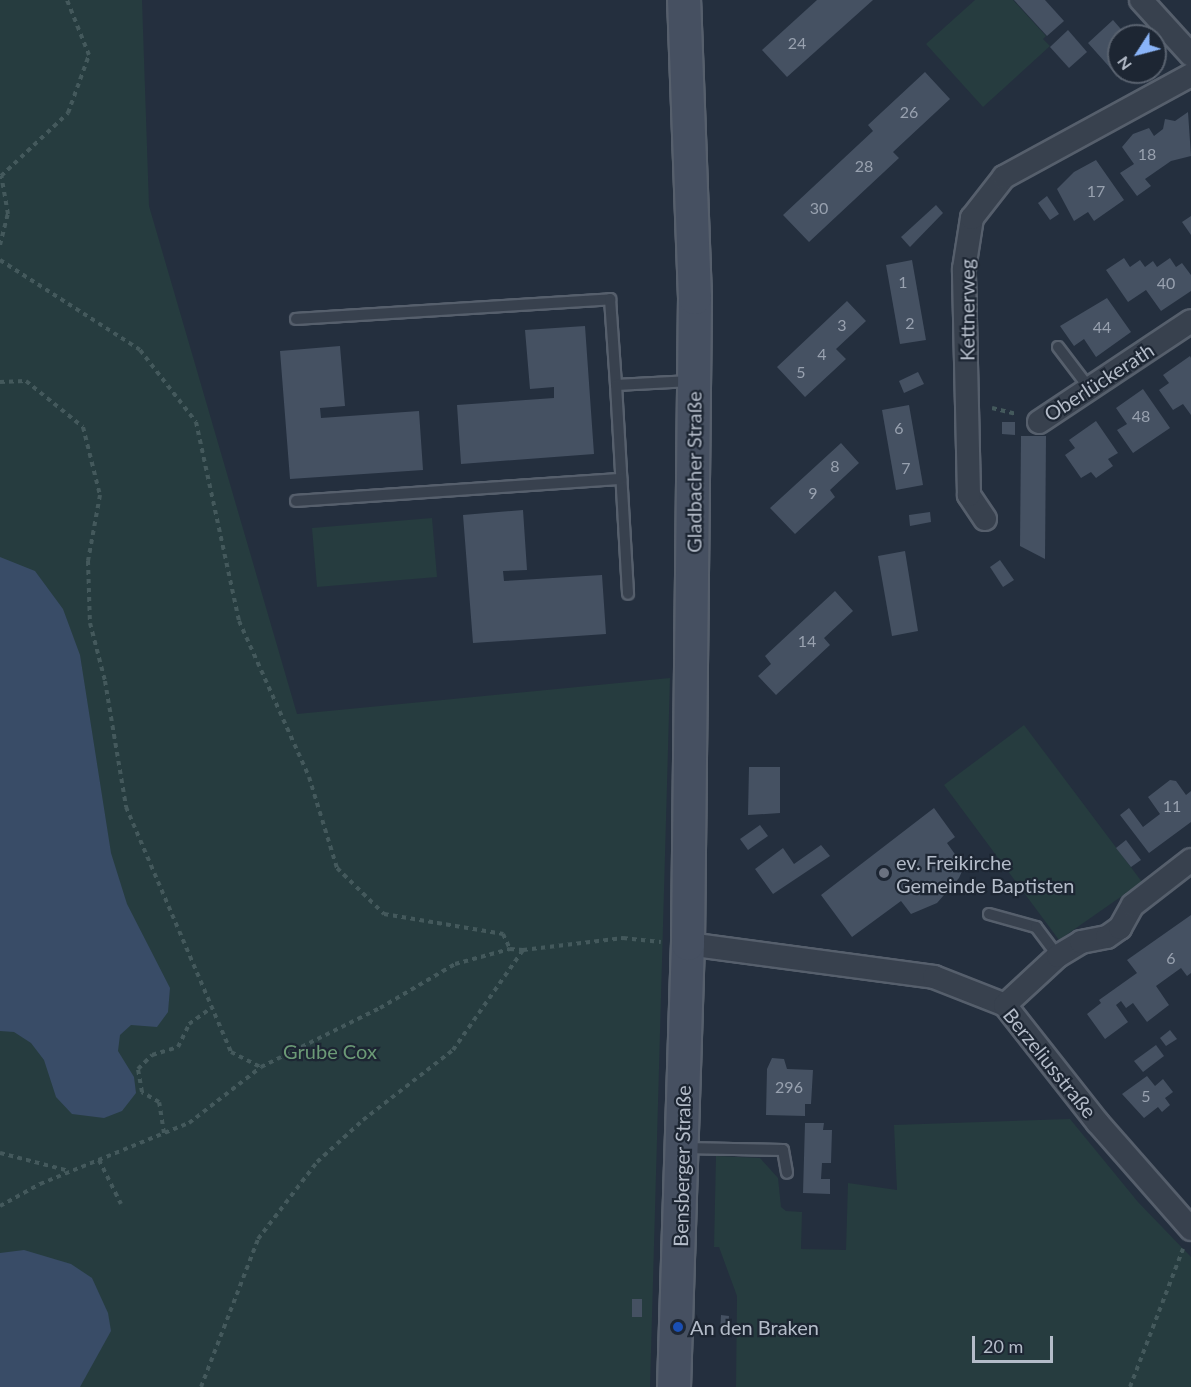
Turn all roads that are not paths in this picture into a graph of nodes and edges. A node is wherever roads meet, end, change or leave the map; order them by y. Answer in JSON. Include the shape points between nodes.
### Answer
{"nodes":[{"id":1,"x":684,"y":0,"type":"edge"},
{"id":2,"x":1141,"y":0,"type":"edge"},
{"id":3,"x":1191,"y":55,"type":"edge"},
{"id":4,"x":1191,"y":75,"type":"edge"},
{"id":5,"x":296,"y":319,"type":"dead end"},
{"id":6,"x":1191,"y":321,"type":"edge"},
{"id":7,"x":1058,"y":347,"type":"dead end"},
{"id":8,"x":694,"y":380,"type":"junction"},
{"id":9,"x":616,"y":385,"type":"junction"},
{"id":10,"x":1090,"y":389,"type":"junction"},
{"id":11,"x":1040,"y":422,"type":"road end"},
{"id":12,"x":621,"y":479,"type":"junction"},
{"id":13,"x":296,"y":501,"type":"dead end"},
{"id":14,"x":985,"y":519,"type":"dead end"},
{"id":15,"x":628,"y":594,"type":"dead end"},
{"id":16,"x":1191,"y":860,"type":"edge"},
{"id":17,"x":989,"y":914,"type":"dead end"},
{"id":18,"x":688,"y":944,"type":"junction"},
{"id":19,"x":1058,"y":956,"type":"junction"},
{"id":20,"x":1005,"y":1005,"type":"junction"},
{"id":21,"x":682,"y":1148,"type":"junction"},
{"id":22,"x":787,"y":1173,"type":"dead end"},
{"id":23,"x":1191,"y":1229,"type":"edge"},
{"id":24,"x":674,"y":1387,"type":"edge"}],
"edges":[{"from":1,"to":8,"type":"main road","name":"Gladbacher Straße","via":[[693,180]]},
{"from":2,"to":3,"type":"street"},
{"from":4,"to":14,"type":"street","name":"Kettnerweg","via":[[1004,177],[972,218],[964,269],[969,495]]},
{"from":5,"to":9,"type":"lane","via":[[610,299]]},
{"from":6,"to":10,"type":"street","name":"Oberlückerath"},
{"from":7,"to":10,"type":"lane"},
{"from":8,"to":9,"type":"lane"},
{"from":8,"to":18,"type":"main road","name":"Gladbacher Straße"},
{"from":9,"to":12,"type":"lane"},
{"from":10,"to":11,"type":"street","name":"Oberlückerath"},
{"from":12,"to":13,"type":"lane"},
{"from":12,"to":15,"type":"lane"},
{"from":16,"to":19,"type":"street","via":[[1133,905],[1120,928],[1107,938],[1081,942]]},
{"from":17,"to":19,"type":"lane","via":[[1036,927]]},
{"from":18,"to":20,"type":"street","name":"Berzeliusstraße","via":[[934,977]]},
{"from":18,"to":21,"type":"main road","name":"Bensberger Straße"},
{"from":19,"to":20,"type":"street"},
{"from":20,"to":23,"type":"street","name":"Berzeliusstraße","via":[[1098,1123]]},
{"from":21,"to":22,"type":"lane","via":[[783,1150]]},
{"from":21,"to":24,"type":"main road","name":"Bensberger Straße"}]}
